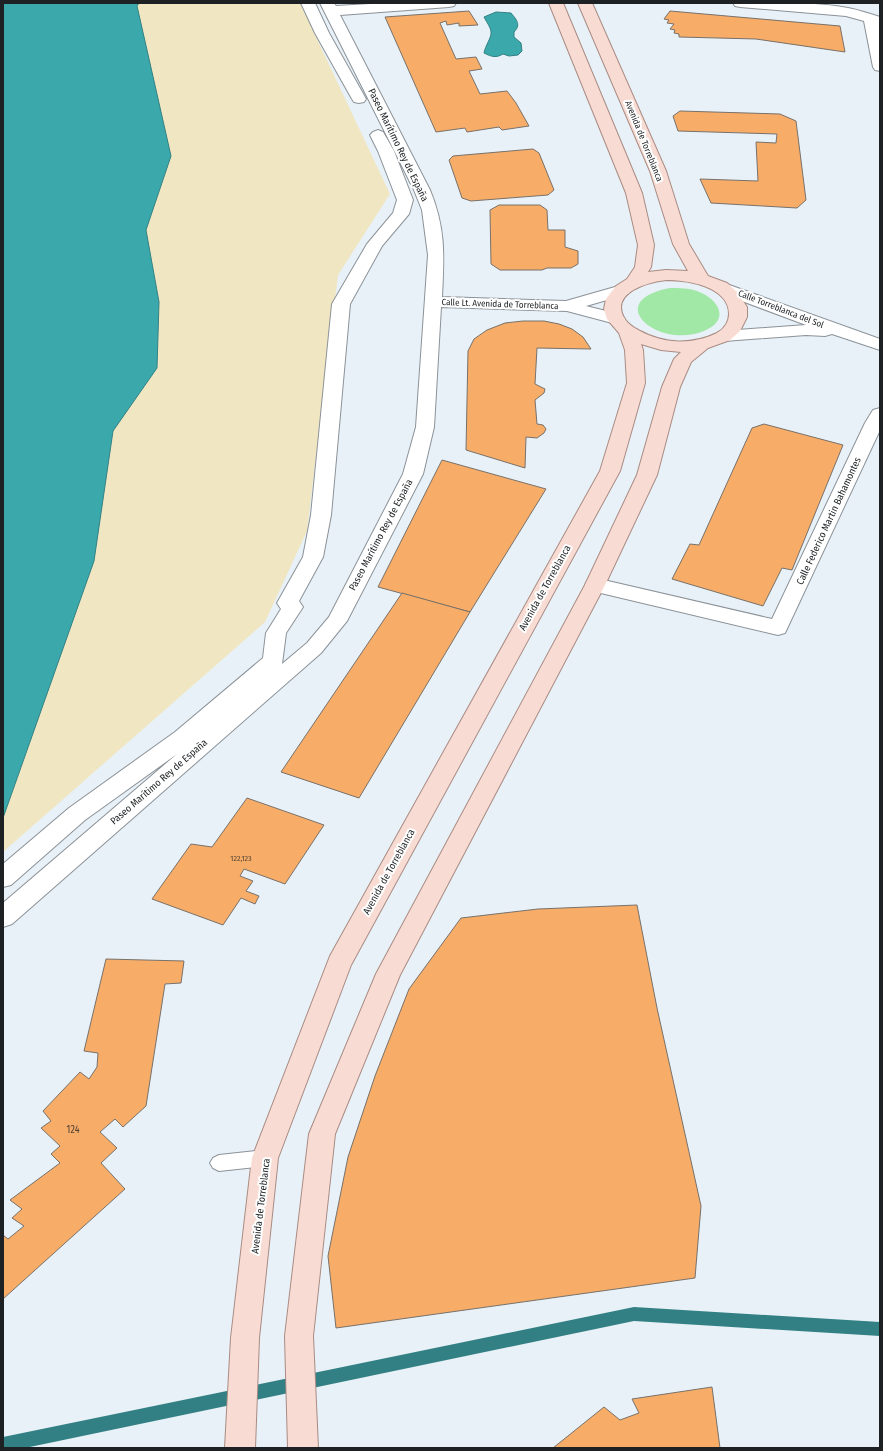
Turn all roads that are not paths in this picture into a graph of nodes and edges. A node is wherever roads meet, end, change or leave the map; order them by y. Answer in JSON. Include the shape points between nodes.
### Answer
{"nodes":[{"id":1,"x":308,"y":3,"type":"edge"},
{"id":2,"x":449,"y":3,"type":"edge"},
{"id":3,"x":556,"y":3,"type":"edge"},
{"id":4,"x":585,"y":3,"type":"edge"},
{"id":5,"x":740,"y":3,"type":"edge"},
{"id":6,"x":875,"y":3,"type":"edge"},
{"id":7,"x":328,"y":7,"type":"edge"},
{"id":8,"x":875,"y":19,"type":"edge"},
{"id":9,"x":880,"y":67,"type":"edge"},
{"id":10,"x":701,"y":278,"type":"junction"},
{"id":11,"x":628,"y":286,"type":"junction"},
{"id":12,"x":721,"y":287,"type":"junction"},
{"id":13,"x":432,"y":302,"type":"junction"},
{"id":14,"x":567,"y":306,"type":"junction"},
{"id":15,"x":622,"y":325,"type":"junction"},
{"id":16,"x":840,"y":332,"type":"junction"},
{"id":17,"x":724,"y":336,"type":"junction"},
{"id":18,"x":702,"y":344,"type":"junction"},
{"id":19,"x":880,"y":345,"type":"edge"},
{"id":20,"x":880,"y":414,"type":"edge"},
{"id":21,"x":595,"y":585,"type":"junction"},
{"id":22,"x":3,"y":878,"type":"edge"},
{"id":23,"x":3,"y":917,"type":"edge"},
{"id":24,"x":265,"y":1158,"type":"junction"},
{"id":25,"x":219,"y":1163,"type":"dead end"},
{"id":26,"x":302,"y":1436,"type":"edge"},
{"id":27,"x":240,"y":1440,"type":"edge"}],
"edges":[{"from":1,"to":22,"type":"street","via":[[386,151],[405,200],[401,214],[375,244],[341,304],[321,515],[313,557],[287,603],[293,607],[276,633],[273,661],[183,738],[77,814]]},
{"from":2,"to":7,"type":"street"},
{"from":3,"to":11,"type":"main road","via":[[634,193],[646,245],[643,267]]},
{"from":4,"to":10,"type":"main road","name":"Avenida de Torreblanca","via":[[658,170],[681,244]]},
{"from":5,"to":8,"type":"street","via":[[847,12]]},
{"from":6,"to":8,"type":"street"},
{"from":7,"to":13,"type":"street","name":"Paseo Marítimo Rey de España","via":[[430,210],[436,255]]},
{"from":8,"to":9,"type":"street"},
{"from":10,"to":11,"type":"main road","via":[[666,274],[649,277]]},
{"from":10,"to":12,"type":"main road"},
{"from":11,"to":14,"type":"street","name":"Calle Lt. Avenida de Torreblanca"},
{"from":11,"to":15,"type":"main road","via":[[615,299],[613,309]]},
{"from":12,"to":16,"type":"street","name":"Calle Torreblanca del Sol"},
{"from":12,"to":17,"type":"main road","via":[[732,296],[738,306],[738,317],[734,327]]},
{"from":13,"to":14,"type":"street","name":"Calle Lt. Avenida de Torreblanca"},
{"from":13,"to":23,"type":"street","name":"Paseo Marítimo Rey de España","via":[[425,427],[413,474],[336,621],[314,648],[289,671]]},
{"from":14,"to":15,"type":"street","name":"Calle Lt. Avenida de Torreblanca"},
{"from":15,"to":18,"type":"main road","via":[[642,339],[661,344]]},
{"from":15,"to":24,"type":"main road","name":"Avenida de Torreblanca","via":[[634,350],[636,383],[610,471],[339,964]]},
{"from":16,"to":17,"type":"street","name":"Calle Torreblanca del Sol","via":[[806,330]]},
{"from":16,"to":19,"type":"street","name":"Calle Torreblanca del Sol"},
{"from":17,"to":18,"type":"main road"},
{"from":18,"to":21,"type":"main road","via":[[683,359],[671,387],[647,475]]},
{"from":20,"to":21,"type":"street","name":"Calle Federico Martin Bahamontes","via":[[778,628]]},
{"from":21,"to":26,"type":"main road","via":[[388,974],[322,1134],[300,1336]]},
{"from":24,"to":25,"type":"lane"},
{"from":24,"to":27,"type":"main road","name":"Avenida de Torreblanca","via":[[245,1338]]}]}
